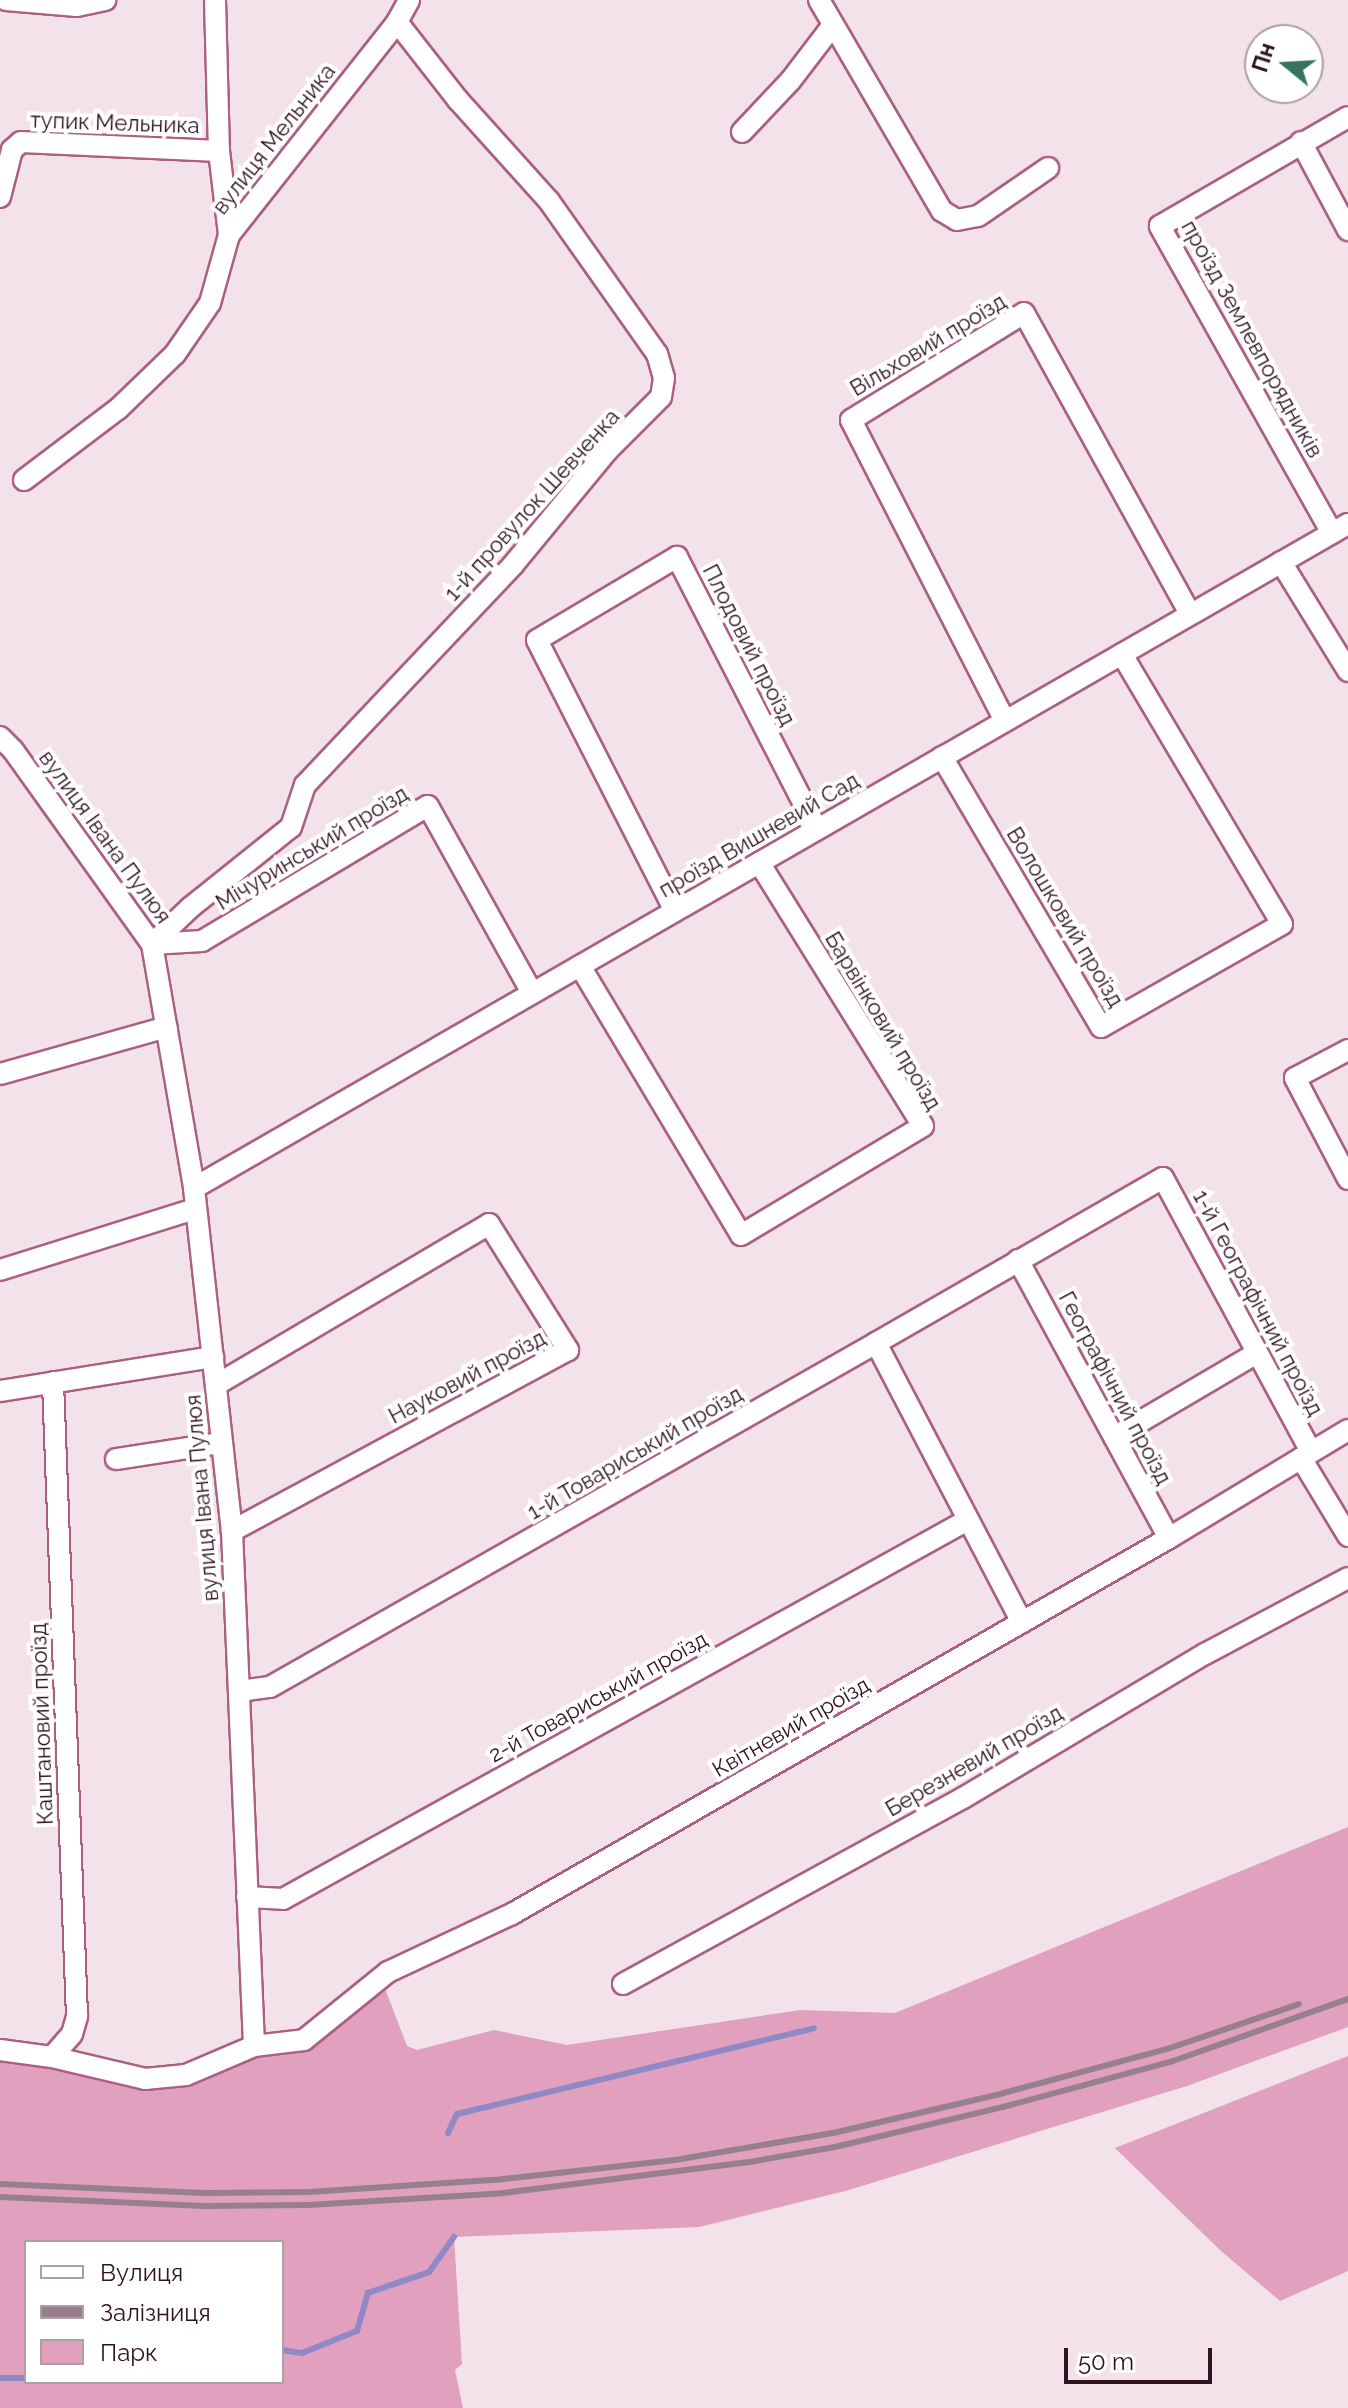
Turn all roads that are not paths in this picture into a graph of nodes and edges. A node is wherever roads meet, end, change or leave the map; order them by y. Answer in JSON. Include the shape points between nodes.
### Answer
{"nodes":[{"id":1,"x":6,"y":0,"type":"edge"},
{"id":2,"x":105,"y":0,"type":"edge"},
{"id":3,"x":215,"y":0,"type":"edge"},
{"id":4,"x":409,"y":0,"type":"edge"},
{"id":5,"x":819,"y":0,"type":"edge"},
{"id":6,"x":397,"y":22,"type":"junction"},
{"id":7,"x":833,"y":25,"type":"junction"},
{"id":8,"x":1348,"y":117,"type":"edge"},
{"id":9,"x":742,"y":132,"type":"dead end"},
{"id":10,"x":1301,"y":142,"type":"junction"},
{"id":11,"x":219,"y":151,"type":"junction"},
{"id":12,"x":1048,"y":168,"type":"dead end"},
{"id":13,"x":0,"y":197,"type":"edge"},
{"id":14,"x":1348,"y":230,"type":"edge"},
{"id":15,"x":229,"y":235,"type":"junction"},
{"id":16,"x":24,"y":480,"type":"dead end"},
{"id":17,"x":1340,"y":528,"type":"edge"},
{"id":18,"x":1281,"y":562,"type":"junction"},
{"id":19,"x":1190,"y":614,"type":"junction"},
{"id":20,"x":1122,"y":654,"type":"junction"},
{"id":21,"x":1348,"y":671,"type":"edge"},
{"id":22,"x":1005,"y":721,"type":"junction"},
{"id":23,"x":0,"y":737,"type":"edge"},
{"id":24,"x":942,"y":757,"type":"junction"},
{"id":25,"x":817,"y":829,"type":"junction"},
{"id":26,"x":759,"y":863,"type":"junction"},
{"id":27,"x":675,"y":911,"type":"junction"},
{"id":28,"x":152,"y":944,"type":"junction"},
{"id":29,"x":580,"y":966,"type":"junction"},
{"id":30,"x":532,"y":993,"type":"junction"},
{"id":31,"x":167,"y":1027,"type":"junction"},
{"id":32,"x":1348,"y":1050,"type":"edge"},
{"id":33,"x":0,"y":1074,"type":"edge"},
{"id":34,"x":1348,"y":1179,"type":"edge"},
{"id":35,"x":194,"y":1188,"type":"junction"},
{"id":36,"x":195,"y":1209,"type":"junction"},
{"id":37,"x":1018,"y":1260,"type":"junction"},
{"id":38,"x":0,"y":1270,"type":"edge"},
{"id":39,"x":876,"y":1343,"type":"junction"},
{"id":40,"x":1257,"y":1353,"type":"junction"},
{"id":41,"x":213,"y":1357,"type":"junction"},
{"id":42,"x":53,"y":1382,"type":"junction"},
{"id":43,"x":216,"y":1385,"type":"junction"},
{"id":44,"x":0,"y":1391,"type":"edge"},
{"id":45,"x":1348,"y":1430,"type":"edge"},
{"id":46,"x":1114,"y":1437,"type":"junction"},
{"id":47,"x":221,"y":1443,"type":"junction"},
{"id":48,"x":1306,"y":1455,"type":"junction"},
{"id":49,"x":116,"y":1459,"type":"dead end"},
{"id":50,"x":968,"y":1520,"type":"junction"},
{"id":51,"x":232,"y":1531,"type":"junction"},
{"id":52,"x":1348,"y":1536,"type":"edge"},
{"id":53,"x":1169,"y":1538,"type":"junction"},
{"id":54,"x":1348,"y":1578,"type":"edge"},
{"id":55,"x":1022,"y":1622,"type":"junction"},
{"id":56,"x":240,"y":1691,"type":"junction"},
{"id":57,"x":247,"y":1897,"type":"junction"},
{"id":58,"x":623,"y":1984,"type":"dead end"},
{"id":59,"x":254,"y":2046,"type":"junction"},
{"id":60,"x":0,"y":2050,"type":"edge"},
{"id":61,"x":52,"y":2057,"type":"junction"}],
"edges":[{"from":1,"to":2,"type":"street","via":[[77,6]]},
{"from":3,"to":11,"type":"street"},
{"from":4,"to":6,"type":"street","name":"вулиця Мельника"},
{"from":5,"to":7,"type":"street"},
{"from":6,"to":15,"type":"street","name":"вулиця Мельника"},
{"from":6,"to":28,"type":"street","name":"1-й провулок Шевченка","via":[[549,201],[657,354],[664,378],[661,397],[607,451],[513,565],[305,785],[291,827]]},
{"from":7,"to":9,"type":"street"},
{"from":7,"to":12,"type":"street","via":[[942,211],[957,220],[978,216]]},
{"from":8,"to":10,"type":"street","name":"проїзд Землевпорядників"},
{"from":10,"to":14,"type":"street"},
{"from":10,"to":17,"type":"street","name":"проїзд Землевпорядників","via":[[1160,226]]},
{"from":11,"to":13,"type":"street","name":"тупик Мельника","via":[[21,142],[12,150]]},
{"from":11,"to":15,"type":"street"},
{"from":15,"to":16,"type":"street","name":"вулиця Мельника","via":[[210,303],[175,354],[118,409]]},
{"from":17,"to":18,"type":"street","name":"проїзд Вишневий Сад"},
{"from":18,"to":19,"type":"street","name":"проїзд Вишневий Сад"},
{"from":18,"to":21,"type":"street"},
{"from":19,"to":20,"type":"street","name":"проїзд Вишневий Сад"},
{"from":19,"to":22,"type":"street","name":"Вільховий проїзд","via":[[1024,313],[851,420]]},
{"from":20,"to":22,"type":"street","name":"проїзд Вишневий Сад"},
{"from":20,"to":24,"type":"street","name":"Волошковий проїзд","via":[[1282,924],[1101,1027]]},
{"from":22,"to":24,"type":"street","name":"проїзд Вишневий Сад"},
{"from":23,"to":28,"type":"street","name":"вулиця Івана Пулюя"},
{"from":24,"to":25,"type":"street","name":"проїзд Вишневий Сад"},
{"from":25,"to":26,"type":"street","name":"проїзд Вишневий Сад"},
{"from":25,"to":27,"type":"street","name":"Плодовий проїзд","via":[[677,557],[537,640]]},
{"from":26,"to":27,"type":"street","name":"проїзд Вишневий Сад"},
{"from":26,"to":29,"type":"street","name":"Барвінковий проїзд","via":[[923,1126],[741,1235]]},
{"from":27,"to":29,"type":"street","name":"проїзд Вишневий Сад"},
{"from":28,"to":30,"type":"street","name":"Мічуринський проїзд","via":[[202,941],[428,806]]},
{"from":28,"to":31,"type":"street","name":"вулиця Івана Пулюя"},
{"from":29,"to":30,"type":"street","name":"проїзд Вишневий Сад"},
{"from":30,"to":35,"type":"street","name":"проїзд Вишневий Сад"},
{"from":31,"to":33,"type":"street"},
{"from":31,"to":35,"type":"street","name":"вулиця Івана Пулюя"},
{"from":32,"to":34,"type":"street","via":[[1295,1078]]},
{"from":35,"to":36,"type":"street","name":"вулиця Івана Пулюя"},
{"from":36,"to":38,"type":"street"},
{"from":36,"to":41,"type":"street","name":"вулиця Івана Пулюя"},
{"from":37,"to":39,"type":"street"},
{"from":37,"to":40,"type":"street","name":"1-й Географічний проїзд","via":[[1163,1178]]},
{"from":37,"to":46,"type":"street","name":"Географічний проїзд"},
{"from":39,"to":50,"type":"street"},
{"from":39,"to":56,"type":"street","name":"1-й Товариський проїзд","via":[[270,1687]]},
{"from":40,"to":46,"type":"street"},
{"from":40,"to":48,"type":"street","name":"1-й Географічний проїзд"},
{"from":41,"to":42,"type":"street"},
{"from":41,"to":43,"type":"street","name":"вулиця Івана Пулюя"},
{"from":42,"to":44,"type":"street"},
{"from":42,"to":61,"type":"street","name":"Каштановий проїзд","via":[[77,2016],[72,2034]]},
{"from":43,"to":47,"type":"street","name":"вулиця Івана Пулюя"},
{"from":43,"to":51,"type":"street","name":"Науковий проїзд","via":[[489,1224],[568,1350]]},
{"from":45,"to":48,"type":"street","name":"Квітневий проїзд"},
{"from":46,"to":53,"type":"street","name":"Географічний проїзд"},
{"from":47,"to":49,"type":"street"},
{"from":47,"to":51,"type":"street","name":"вулиця Івана Пулюя"},
{"from":48,"to":52,"type":"street"},
{"from":48,"to":53,"type":"street","name":"Квітневий проїзд"},
{"from":50,"to":55,"type":"street"},
{"from":50,"to":57,"type":"street","name":"2-й Товариський проїзд","via":[[283,1899]]},
{"from":51,"to":56,"type":"street","name":"вулиця Івана Пулюя"},
{"from":53,"to":55,"type":"street","name":"Квітневий проїзд"},
{"from":54,"to":58,"type":"street","name":"Березневий проїзд"},
{"from":55,"to":59,"type":"street","name":"Квітневий проїзд","via":[[512,1914],[388,1972],[304,2040]]},
{"from":56,"to":57,"type":"street","name":"вулиця Івана Пулюя"},
{"from":57,"to":59,"type":"street","name":"вулиця Івана Пулюя"},
{"from":59,"to":61,"type":"street","via":[[186,2075],[159,2079]]},
{"from":60,"to":61,"type":"street"}]}
